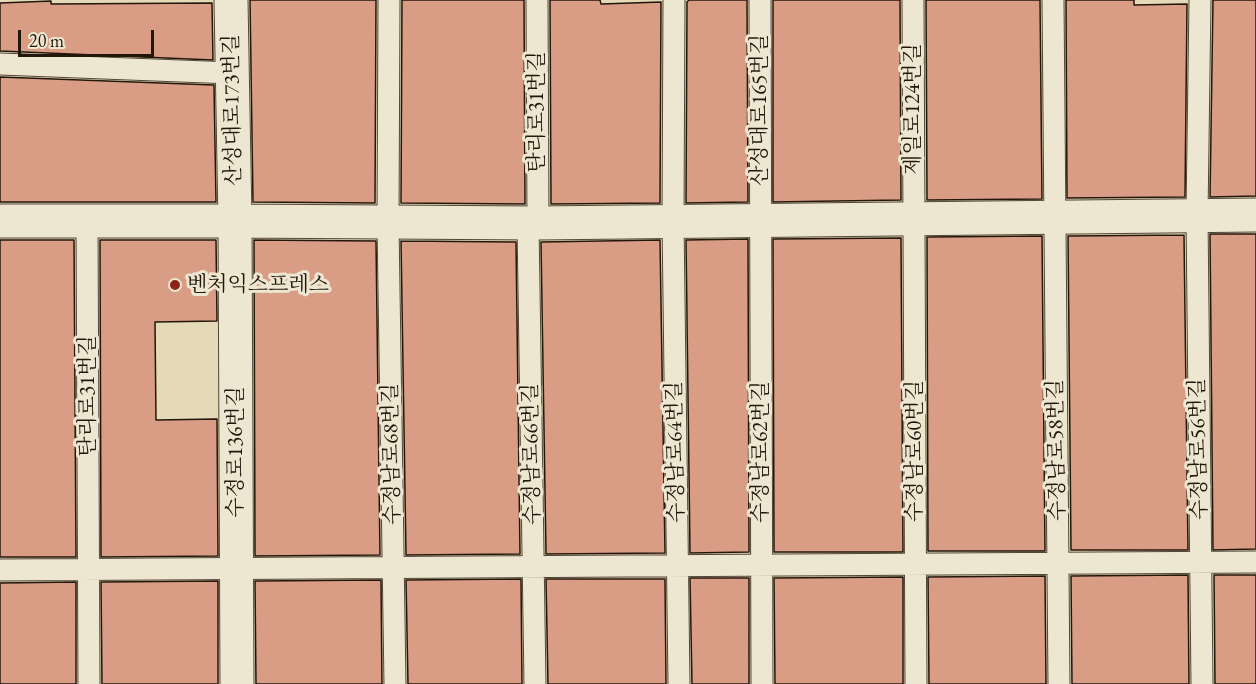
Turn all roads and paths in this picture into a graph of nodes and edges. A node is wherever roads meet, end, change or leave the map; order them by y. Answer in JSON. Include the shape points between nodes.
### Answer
{"nodes":[{"id":1,"x":231,"y":0,"type":"edge"},
{"id":2,"x":389,"y":0,"type":"edge"},
{"id":3,"x":537,"y":0,"type":"edge"},
{"id":4,"x":674,"y":0,"type":"edge"},
{"id":5,"x":760,"y":0,"type":"edge"},
{"id":6,"x":913,"y":0,"type":"edge"},
{"id":7,"x":1053,"y":0,"type":"edge"},
{"id":8,"x":1200,"y":0,"type":"edge"},
{"id":9,"x":0,"y":64,"type":"edge"},
{"id":10,"x":232,"y":73,"type":"junction"},
{"id":11,"x":1197,"y":215,"type":"junction"},
{"id":12,"x":1256,"y":215,"type":"edge"},
{"id":13,"x":1054,"y":217,"type":"junction"},
{"id":14,"x":913,"y":219,"type":"junction"},
{"id":15,"x":673,"y":220,"type":"junction"},
{"id":16,"x":0,"y":221,"type":"edge"},
{"id":17,"x":87,"y":221,"type":"junction"},
{"id":18,"x":235,"y":221,"type":"junction"},
{"id":19,"x":759,"y":221,"type":"junction"},
{"id":20,"x":533,"y":223,"type":"junction"},
{"id":21,"x":388,"y":224,"type":"junction"},
{"id":22,"x":1200,"y":562,"type":"junction"},
{"id":23,"x":1256,"y":562,"type":"edge"},
{"id":24,"x":1059,"y":564,"type":"junction"},
{"id":25,"x":678,"y":566,"type":"junction"},
{"id":26,"x":762,"y":566,"type":"junction"},
{"id":27,"x":916,"y":566,"type":"junction"},
{"id":28,"x":534,"y":567,"type":"junction"},
{"id":29,"x":393,"y":568,"type":"junction"},
{"id":30,"x":236,"y":569,"type":"junction"},
{"id":31,"x":0,"y":570,"type":"edge"},
{"id":32,"x":89,"y":570,"type":"junction"},
{"id":33,"x":89,"y":684,"type":"edge"},
{"id":34,"x":237,"y":684,"type":"edge"},
{"id":35,"x":394,"y":684,"type":"edge"},
{"id":36,"x":535,"y":684,"type":"edge"},
{"id":37,"x":679,"y":684,"type":"edge"},
{"id":38,"x":762,"y":684,"type":"edge"},
{"id":39,"x":916,"y":684,"type":"edge"},
{"id":40,"x":1059,"y":684,"type":"edge"},
{"id":41,"x":1202,"y":684,"type":"edge"}],
"edges":[{"from":1,"to":10,"type":"street","name":"산성대로173번길"},
{"from":2,"to":21,"type":"lane"},
{"from":3,"to":20,"type":"lane","name":"탄리로31번길"},
{"from":4,"to":15,"type":"lane"},
{"from":5,"to":19,"type":"lane","name":"산성대로165번길"},
{"from":6,"to":14,"type":"lane","name":"제일로124번길"},
{"from":7,"to":13,"type":"lane"},
{"from":8,"to":11,"type":"lane"},
{"from":9,"to":10,"type":"lane"},
{"from":10,"to":18,"type":"street","name":"산성대로173번길"},
{"from":11,"to":12,"type":"street"},
{"from":11,"to":13,"type":"street"},
{"from":11,"to":22,"type":"lane","name":"수정남로56번길"},
{"from":13,"to":14,"type":"street"},
{"from":13,"to":24,"type":"lane","name":"수정남로58번길"},
{"from":14,"to":19,"type":"street"},
{"from":14,"to":27,"type":"lane","name":"수정남로60번길"},
{"from":15,"to":19,"type":"street"},
{"from":15,"to":20,"type":"street"},
{"from":15,"to":25,"type":"lane","name":"수정남로64번길"},
{"from":16,"to":17,"type":"street"},
{"from":17,"to":18,"type":"street"},
{"from":17,"to":32,"type":"lane","name":"탄리로31번길"},
{"from":18,"to":21,"type":"street"},
{"from":18,"to":30,"type":"street","name":"수정로136번길"},
{"from":19,"to":26,"type":"lane","name":"수정남로62번길"},
{"from":20,"to":21,"type":"street"},
{"from":20,"to":28,"type":"lane","name":"수정남로66번길"},
{"from":21,"to":29,"type":"lane","name":"수정남로68번길"},
{"from":22,"to":23,"type":"lane"},
{"from":22,"to":24,"type":"lane"},
{"from":22,"to":41,"type":"lane","name":"수정남로56번길"},
{"from":24,"to":27,"type":"lane"},
{"from":24,"to":40,"type":"lane","name":"수정남로58번길"},
{"from":25,"to":26,"type":"lane"},
{"from":25,"to":28,"type":"lane"},
{"from":25,"to":37,"type":"lane","name":"수정남로64번길"},
{"from":26,"to":27,"type":"lane"},
{"from":26,"to":38,"type":"lane","name":"수정남로62번길"},
{"from":27,"to":39,"type":"lane","name":"수정남로60번길"},
{"from":28,"to":29,"type":"lane"},
{"from":28,"to":36,"type":"lane","name":"수정남로66번길"},
{"from":29,"to":30,"type":"lane"},
{"from":29,"to":35,"type":"lane","name":"수정남로68번길"},
{"from":30,"to":32,"type":"lane"},
{"from":30,"to":34,"type":"street","name":"수정로136번길"},
{"from":31,"to":32,"type":"lane"},
{"from":32,"to":33,"type":"lane","name":"탄리로31번길"}]}
